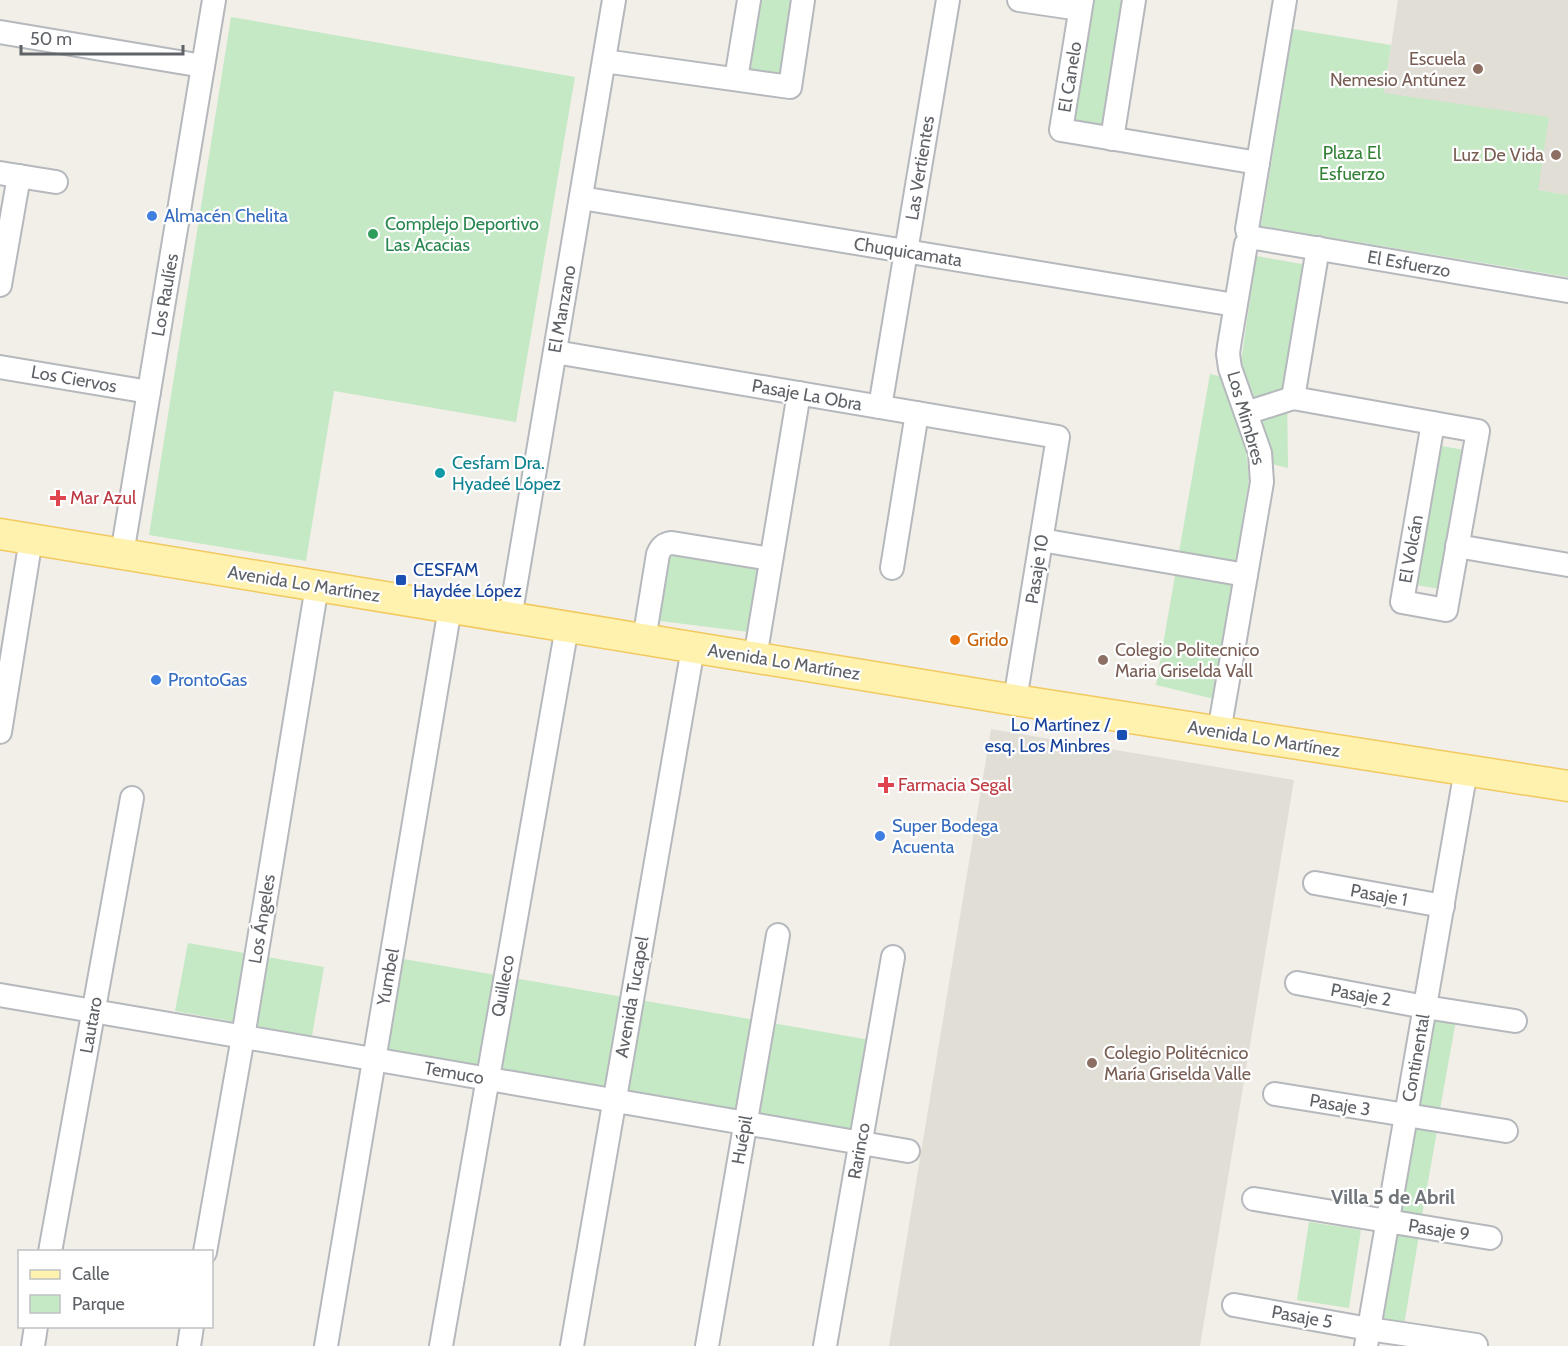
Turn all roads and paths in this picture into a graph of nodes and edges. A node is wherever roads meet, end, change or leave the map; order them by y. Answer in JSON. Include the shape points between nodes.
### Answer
{"nodes":[{"id":1,"x":214,"y":0,"type":"edge"},
{"id":2,"x":614,"y":0,"type":"edge"},
{"id":3,"x":749,"y":0,"type":"edge"},
{"id":4,"x":803,"y":0,"type":"edge"},
{"id":5,"x":948,"y":0,"type":"edge"},
{"id":6,"x":1019,"y":0,"type":"edge"},
{"id":7,"x":1134,"y":0,"type":"edge"},
{"id":8,"x":1285,"y":0,"type":"edge"},
{"id":9,"x":1081,"y":5,"type":"edge"},
{"id":10,"x":0,"y":32,"type":"edge"},
{"id":11,"x":604,"y":61,"type":"junction"},
{"id":12,"x":203,"y":66,"type":"junction"},
{"id":13,"x":736,"y":79,"type":"junction"},
{"id":14,"x":1112,"y":139,"type":"junction"},
{"id":15,"x":1258,"y":163,"type":"junction"},
{"id":16,"x":9,"y":174,"type":"edge"},
{"id":17,"x":56,"y":182,"type":"dead end"},
{"id":18,"x":581,"y":198,"type":"junction"},
{"id":19,"x":5,"y":229,"type":"edge"},
{"id":20,"x":1250,"y":240,"type":"junction"},
{"id":21,"x":1318,"y":248,"type":"junction"},
{"id":22,"x":906,"y":251,"type":"junction"},
{"id":23,"x":0,"y":285,"type":"edge"},
{"id":24,"x":1568,"y":291,"type":"edge"},
{"id":25,"x":1235,"y":305,"type":"junction"},
{"id":26,"x":555,"y":352,"type":"junction"},
{"id":27,"x":0,"y":367,"type":"edge"},
{"id":28,"x":149,"y":392,"type":"junction"},
{"id":29,"x":799,"y":393,"type":"junction"},
{"id":30,"x":1293,"y":398,"type":"junction"},
{"id":31,"x":880,"y":407,"type":"junction"},
{"id":32,"x":917,"y":413,"type":"junction"},
{"id":33,"x":1246,"y":413,"type":"junction"},
{"id":34,"x":1433,"y":423,"type":"junction"},
{"id":35,"x":1058,"y":437,"type":"joint"},
{"id":36,"x":0,"y":534,"type":"edge"},
{"id":37,"x":31,"y":539,"type":"junction"},
{"id":38,"x":1041,"y":540,"type":"junction"},
{"id":39,"x":1457,"y":546,"type":"junction"},
{"id":40,"x":122,"y":554,"type":"junction"},
{"id":41,"x":771,"y":559,"type":"junction"},
{"id":42,"x":1568,"y":565,"type":"edge"},
{"id":43,"x":892,"y":568,"type":"dead end"},
{"id":44,"x":1246,"y":575,"type":"junction"},
{"id":45,"x":317,"y":586,"type":"junction"},
{"id":46,"x":450,"y":608,"type":"junction"},
{"id":47,"x":510,"y":618,"type":"junction"},
{"id":48,"x":567,"y":627,"type":"junction"},
{"id":49,"x":644,"y":640,"type":"junction"},
{"id":50,"x":693,"y":648,"type":"junction"},
{"id":51,"x":755,"y":658,"type":"junction"},
{"id":52,"x":1015,"y":700,"type":"junction"},
{"id":53,"x":0,"y":732,"type":"edge"},
{"id":54,"x":1219,"y":732,"type":"junction"},
{"id":55,"x":1466,"y":770,"type":"junction"},
{"id":56,"x":1568,"y":785,"type":"edge"},
{"id":57,"x":132,"y":798,"type":"dead end"},
{"id":58,"x":1315,"y":883,"type":"dead end"},
{"id":59,"x":1443,"y":906,"type":"junction"},
{"id":60,"x":777,"y":935,"type":"dead end"},
{"id":61,"x":893,"y":957,"type":"dead end"},
{"id":62,"x":1297,"y":983,"type":"dead end"},
{"id":63,"x":0,"y":995,"type":"edge"},
{"id":64,"x":1425,"y":1007,"type":"junction"},
{"id":65,"x":93,"y":1012,"type":"junction"},
{"id":66,"x":1515,"y":1021,"type":"dead end"},
{"id":67,"x":243,"y":1037,"type":"junction"},
{"id":68,"x":374,"y":1060,"type":"junction"},
{"id":69,"x":487,"y":1079,"type":"junction"},
{"id":70,"x":1275,"y":1094,"type":"dead end"},
{"id":71,"x":615,"y":1100,"type":"junction"},
{"id":72,"x":1406,"y":1116,"type":"junction"},
{"id":73,"x":745,"y":1123,"type":"junction"},
{"id":74,"x":1506,"y":1131,"type":"dead end"},
{"id":75,"x":860,"y":1143,"type":"junction"},
{"id":76,"x":908,"y":1151,"type":"dead end"},
{"id":77,"x":1254,"y":1199,"type":"dead end"},
{"id":78,"x":1388,"y":1222,"type":"junction"},
{"id":79,"x":1490,"y":1238,"type":"dead end"},
{"id":80,"x":50,"y":1250,"type":"edge"},
{"id":81,"x":205,"y":1250,"type":"edge"},
{"id":82,"x":1234,"y":1305,"type":"dead end"},
{"id":83,"x":36,"y":1328,"type":"edge"},
{"id":84,"x":192,"y":1328,"type":"edge"},
{"id":85,"x":1368,"y":1338,"type":"edge"},
{"id":86,"x":1476,"y":1345,"type":"edge"},
{"id":87,"x":33,"y":1346,"type":"edge"},
{"id":88,"x":189,"y":1346,"type":"edge"},
{"id":89,"x":326,"y":1346,"type":"edge"},
{"id":90,"x":441,"y":1346,"type":"edge"},
{"id":91,"x":572,"y":1346,"type":"edge"},
{"id":92,"x":706,"y":1346,"type":"edge"},
{"id":93,"x":825,"y":1346,"type":"edge"}],
"edges":[{"from":1,"to":12,"type":"street","name":"Los Raulíes"},
{"from":2,"to":11,"type":"street","name":"El Manzano"},
{"from":3,"to":13,"type":"street"},
{"from":4,"to":13,"type":"street","via":[[790,87]]},
{"from":5,"to":22,"type":"street","name":"Las Vertientes"},
{"from":6,"to":9,"type":"street","name":"El Canelo"},
{"from":7,"to":14,"type":"street"},
{"from":8,"to":15,"type":"street","name":"Los Mimbres"},
{"from":9,"to":14,"type":"street","name":"El Canelo","via":[[1061,130]]},
{"from":10,"to":12,"type":"street"},
{"from":11,"to":13,"type":"street"},
{"from":11,"to":18,"type":"street","name":"El Manzano"},
{"from":12,"to":28,"type":"street","name":"Los Raulíes"},
{"from":14,"to":15,"type":"street","name":"El Canelo"},
{"from":15,"to":20,"type":"street","name":"Los Mimbres","via":[[1248,223]]},
{"from":16,"to":17,"type":"street"},
{"from":16,"to":19,"type":"street"},
{"from":18,"to":22,"type":"street","name":"Chuquicamata"},
{"from":18,"to":26,"type":"street","name":"El Manzano"},
{"from":19,"to":23,"type":"street"},
{"from":20,"to":21,"type":"street","name":"El Esfuerzo"},
{"from":20,"to":25,"type":"street","name":"Los Mimbres"},
{"from":21,"to":24,"type":"street","name":"El Esfuerzo"},
{"from":21,"to":30,"type":"street"},
{"from":22,"to":25,"type":"street","name":"Chuquicamata"},
{"from":22,"to":31,"type":"street","name":"Las Vertientes"},
{"from":25,"to":33,"type":"street","name":"Los Mimbres","via":[[1228,354]]},
{"from":26,"to":29,"type":"street","name":"Pasaje La Obra"},
{"from":26,"to":47,"type":"street","name":"El Manzano"},
{"from":27,"to":28,"type":"street","name":"Los Ciervos"},
{"from":28,"to":40,"type":"street","name":"Los Raulíes"},
{"from":29,"to":31,"type":"street","name":"Pasaje La Obra"},
{"from":29,"to":41,"type":"street"},
{"from":30,"to":33,"type":"street","name":"El Volcán"},
{"from":30,"to":34,"type":"street","name":"El Volcán"},
{"from":31,"to":32,"type":"street","name":"Pasaje La Obra"},
{"from":32,"to":35,"type":"street","name":"Pasaje La Obra"},
{"from":32,"to":43,"type":"street"},
{"from":33,"to":44,"type":"street","name":"Los Mimbres","via":[[1260,453],[1262,482]]},
{"from":34,"to":39,"type":"street","name":"El Volcán","via":[[1478,431]]},
{"from":34,"to":39,"type":"street","name":"El Volcán","via":[[1401,602],[1446,610]]},
{"from":35,"to":38,"type":"street","name":"Pasaje 10"},
{"from":36,"to":37,"type":"main road","name":"Avenida Lo Martínez"},
{"from":37,"to":40,"type":"main road","name":"Avenida Lo Martínez"},
{"from":37,"to":53,"type":"street"},
{"from":38,"to":44,"type":"street"},
{"from":38,"to":52,"type":"street","name":"Pasaje 10"},
{"from":39,"to":42,"type":"street"},
{"from":40,"to":45,"type":"main road","name":"Avenida Lo Martínez"},
{"from":41,"to":49,"type":"street","via":[[672,543],[664,545],[658,554]]},
{"from":41,"to":51,"type":"street"},
{"from":44,"to":54,"type":"street","name":"Los Mimbres"},
{"from":45,"to":46,"type":"main road","name":"Avenida Lo Martínez"},
{"from":45,"to":67,"type":"street","name":"Los Ángeles"},
{"from":46,"to":47,"type":"main road","name":"Avenida Lo Martínez"},
{"from":46,"to":68,"type":"street","name":"Yumbel"},
{"from":47,"to":48,"type":"main road","name":"Avenida Lo Martínez"},
{"from":48,"to":49,"type":"main road","name":"Avenida Lo Martínez"},
{"from":48,"to":69,"type":"street","name":"Quilleco"},
{"from":49,"to":50,"type":"main road","name":"Avenida Lo Martínez"},
{"from":50,"to":51,"type":"main road","name":"Avenida Lo Martínez"},
{"from":50,"to":71,"type":"street","name":"Avenida Tucapel"},
{"from":51,"to":52,"type":"main road","name":"Avenida Lo Martínez"},
{"from":52,"to":54,"type":"main road","name":"Avenida Lo Martínez"},
{"from":54,"to":55,"type":"main road","name":"Avenida Lo Martínez"},
{"from":55,"to":56,"type":"main road","name":"Avenida Lo Martínez"},
{"from":55,"to":59,"type":"street","name":"Continental"},
{"from":57,"to":65,"type":"street","name":"Lautaro"},
{"from":58,"to":59,"type":"street","name":"Pasaje 1"},
{"from":59,"to":64,"type":"street","name":"Continental"},
{"from":60,"to":73,"type":"street","name":"Huépil"},
{"from":61,"to":75,"type":"street","name":"Rarinco"},
{"from":62,"to":64,"type":"street","name":"Pasaje 2"},
{"from":63,"to":65,"type":"street","name":"Temuco"},
{"from":64,"to":66,"type":"street","name":"Pasaje 2"},
{"from":64,"to":72,"type":"street","name":"Continental"},
{"from":65,"to":67,"type":"street","name":"Temuco"},
{"from":65,"to":80,"type":"street","name":"Lautaro"},
{"from":67,"to":68,"type":"street","name":"Temuco"},
{"from":67,"to":81,"type":"street","name":"Los Ángeles"},
{"from":68,"to":69,"type":"street","name":"Temuco"},
{"from":68,"to":89,"type":"street","name":"Yumbel"},
{"from":69,"to":71,"type":"street","name":"Temuco"},
{"from":69,"to":90,"type":"street","name":"Quilleco"},
{"from":70,"to":72,"type":"street","name":"Pasaje 3"},
{"from":71,"to":73,"type":"street","name":"Temuco"},
{"from":71,"to":91,"type":"street","name":"Avenida Tucapel"},
{"from":72,"to":74,"type":"street"},
{"from":72,"to":78,"type":"street","name":"Continental"},
{"from":73,"to":75,"type":"street","name":"Temuco"},
{"from":73,"to":92,"type":"street","name":"Huépil"},
{"from":75,"to":76,"type":"street","name":"Temuco"},
{"from":75,"to":93,"type":"street","name":"Rarinco"},
{"from":77,"to":78,"type":"street","name":"Pasaje 9"},
{"from":78,"to":79,"type":"street","name":"Pasaje 9"},
{"from":78,"to":85,"type":"street","name":"Continental"},
{"from":82,"to":85,"type":"street","name":"Pasaje 5"},
{"from":83,"to":87,"type":"street"},
{"from":84,"to":88,"type":"street"},
{"from":85,"to":86,"type":"street","name":"Pasaje 5"}]}
